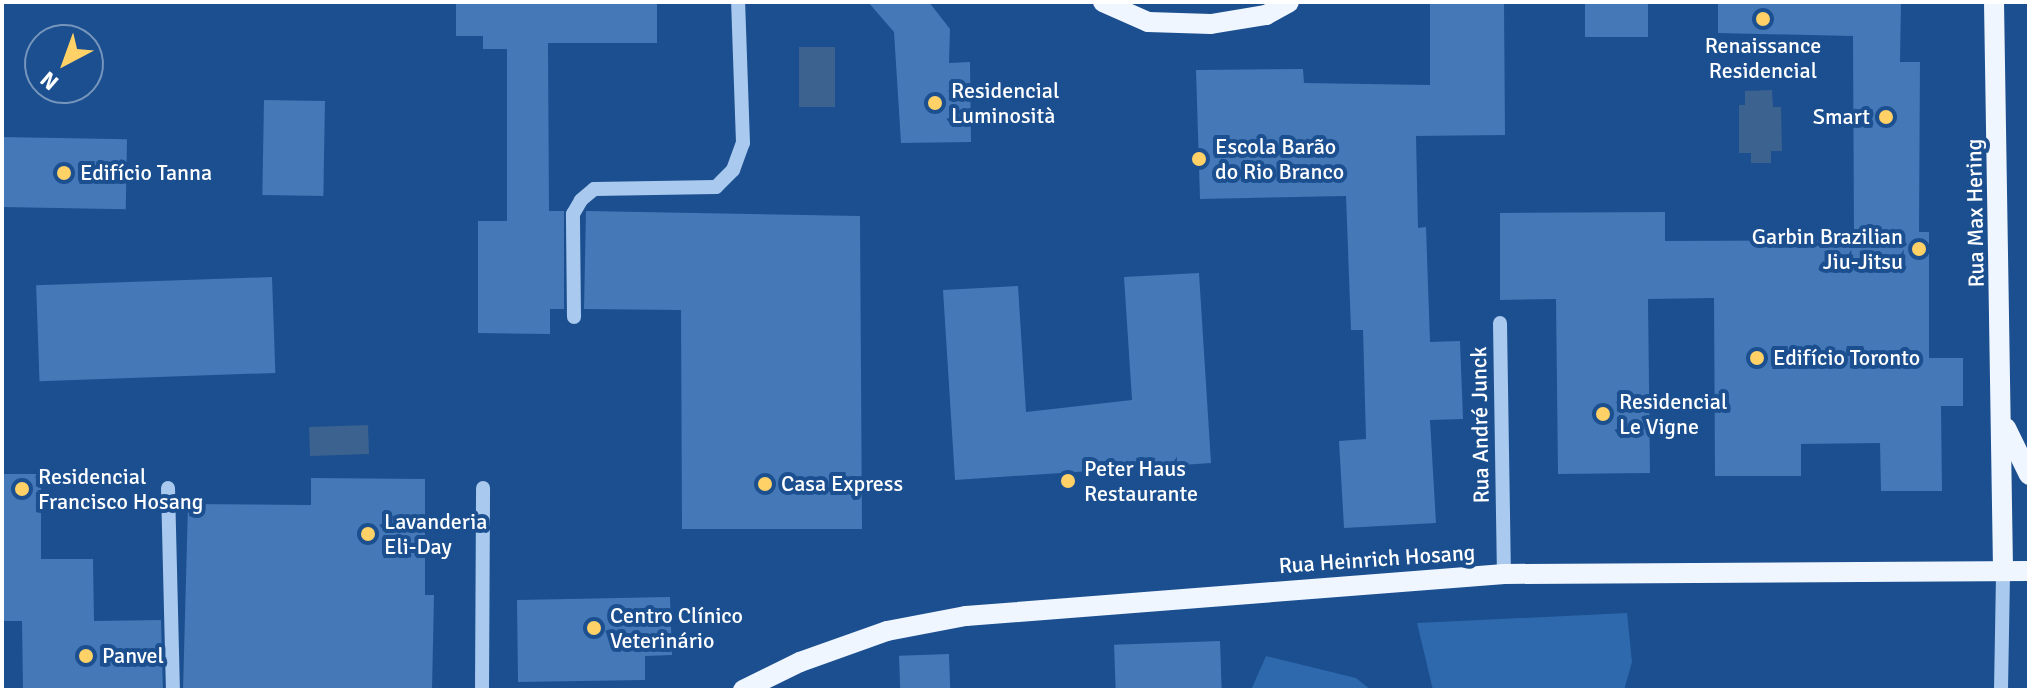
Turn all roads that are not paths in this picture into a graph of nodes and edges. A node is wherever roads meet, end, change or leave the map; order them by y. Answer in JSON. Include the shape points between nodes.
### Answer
{"nodes":[{"id":1,"x":738,"y":2,"type":"edge"},
{"id":2,"x":1103,"y":2,"type":"edge"},
{"id":3,"x":1289,"y":2,"type":"edge"},
{"id":4,"x":1994,"y":2,"type":"edge"},
{"id":5,"x":574,"y":317,"type":"dead end"},
{"id":6,"x":1500,"y":323,"type":"dead end"},
{"id":7,"x":2003,"y":422,"type":"junction"},
{"id":8,"x":2029,"y":475,"type":"edge"},
{"id":9,"x":168,"y":488,"type":"dead end"},
{"id":10,"x":483,"y":488,"type":"dead end"},
{"id":11,"x":2003,"y":571,"type":"junction"},
{"id":12,"x":2029,"y":571,"type":"edge"},
{"id":13,"x":1504,"y":574,"type":"junction"},
{"id":14,"x":173,"y":690,"type":"edge"},
{"id":15,"x":482,"y":690,"type":"edge"},
{"id":16,"x":743,"y":690,"type":"edge"},
{"id":17,"x":2001,"y":690,"type":"edge"}],
"edges":[{"from":1,"to":5,"type":"street","via":[[743,143],[733,170],[716,187],[594,189],[581,200],[573,214]]},
{"from":2,"to":3,"type":"main road","via":[[1148,22],[1211,24],[1266,15]]},
{"from":4,"to":7,"type":"main road","name":"Rua Max Hering"},
{"from":6,"to":13,"type":"street","name":"Rua André Junck"},
{"from":7,"to":8,"type":"main road","name":"Rua Max Hering"},
{"from":7,"to":11,"type":"main road","name":"Rua Max Hering"},
{"from":9,"to":14,"type":"street"},
{"from":10,"to":15,"type":"street"},
{"from":11,"to":12,"type":"main road","name":"Rua Heinrich Hosang"},
{"from":11,"to":13,"type":"main road","name":"Rua Heinrich Hosang"},
{"from":11,"to":17,"type":"street","name":"Rua Max Hering"},
{"from":13,"to":16,"type":"main road","name":"Rua Heinrich Hosang","via":[[966,616],[887,631],[800,662]]}]}
